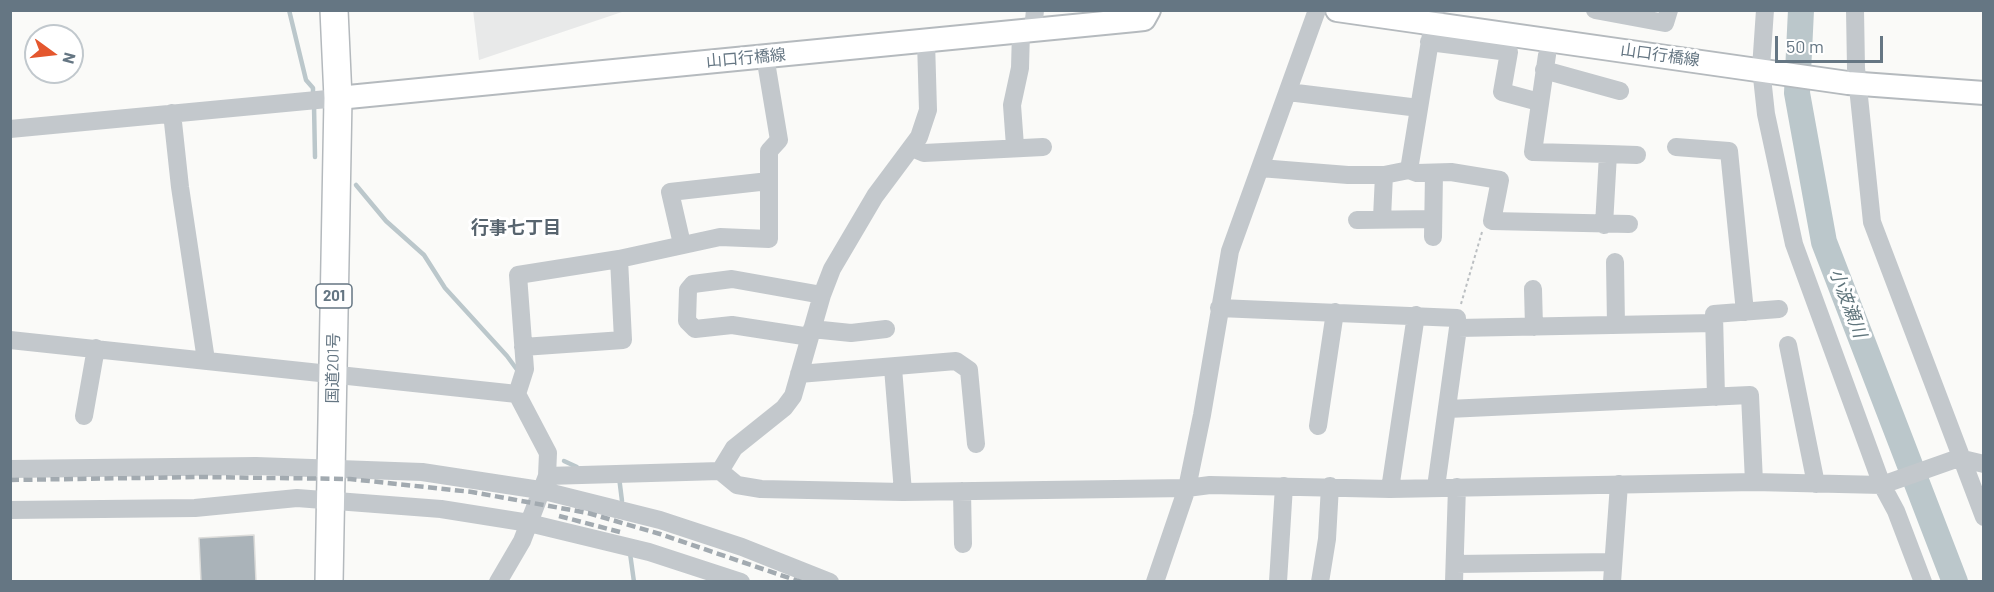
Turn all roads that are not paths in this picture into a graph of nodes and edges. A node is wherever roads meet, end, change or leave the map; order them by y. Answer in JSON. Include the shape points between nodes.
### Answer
{"nodes":[{"id":1,"x":334,"y":10,"type":"edge"},
{"id":2,"x":1149,"y":10,"type":"edge"},
{"id":3,"x":1317,"y":10,"type":"edge"},
{"id":4,"x":1337,"y":10,"type":"edge"},
{"id":5,"x":1595,"y":10,"type":"edge"},
{"id":6,"x":1669,"y":10,"type":"edge"},
{"id":7,"x":1765,"y":10,"type":"edge"},
{"id":8,"x":1855,"y":10,"type":"edge"},
{"id":9,"x":1030,"y":24,"type":"edge"},
{"id":10,"x":1432,"y":25,"type":"edge"},
{"id":11,"x":926,"y":41,"type":"junction"},
{"id":12,"x":765,"y":56,"type":"junction"},
{"id":13,"x":1767,"y":69,"type":"junction"},
{"id":14,"x":1854,"y":83,"type":"junction"},
{"id":15,"x":1620,"y":91,"type":"dead end"},
{"id":16,"x":1288,"y":92,"type":"junction"},
{"id":17,"x":1983,"y":93,"type":"edge"},
{"id":18,"x":338,"y":98,"type":"junction"},
{"id":19,"x":1539,"y":102,"type":"junction"},
{"id":20,"x":1419,"y":108,"type":"junction"},
{"id":21,"x":172,"y":113,"type":"junction"},
{"id":22,"x":10,"y":129,"type":"edge"},
{"id":23,"x":1015,"y":146,"type":"junction"},
{"id":24,"x":1042,"y":147,"type":"dead end"},
{"id":25,"x":1676,"y":147,"type":"dead end"},
{"id":26,"x":912,"y":148,"type":"junction"},
{"id":27,"x":1608,"y":154,"type":"junction"},
{"id":28,"x":1637,"y":155,"type":"dead end"},
{"id":29,"x":1260,"y":168,"type":"junction"},
{"id":30,"x":1410,"y":170,"type":"junction"},
{"id":31,"x":1434,"y":172,"type":"junction"},
{"id":32,"x":1384,"y":175,"type":"junction"},
{"id":33,"x":769,"y":181,"type":"junction"},
{"id":34,"x":1383,"y":218,"type":"junction"},
{"id":35,"x":1358,"y":220,"type":"dead end"},
{"id":36,"x":1605,"y":225,"type":"junction"},
{"id":37,"x":1629,"y":225,"type":"dead end"},
{"id":38,"x":682,"y":244,"type":"junction"},
{"id":39,"x":619,"y":259,"type":"junction"},
{"id":40,"x":1615,"y":262,"type":"dead end"},
{"id":41,"x":1533,"y":289,"type":"dead end"},
{"id":42,"x":822,"y":295,"type":"junction"},
{"id":43,"x":1219,"y":308,"type":"junction"},
{"id":44,"x":1779,"y":309,"type":"dead end"},
{"id":45,"x":1335,"y":312,"type":"junction"},
{"id":46,"x":1745,"y":312,"type":"junction"},
{"id":47,"x":1416,"y":315,"type":"junction"},
{"id":48,"x":1457,"y":318,"type":"road end"},
{"id":49,"x":1714,"y":323,"type":"junction"},
{"id":50,"x":1616,"y":325,"type":"junction"},
{"id":51,"x":1534,"y":327,"type":"junction"},
{"id":52,"x":886,"y":329,"type":"dead end"},
{"id":53,"x":811,"y":333,"type":"junction"},
{"id":54,"x":10,"y":340,"type":"edge"},
{"id":55,"x":1788,"y":345,"type":"dead end"},
{"id":56,"x":523,"y":347,"type":"junction"},
{"id":57,"x":96,"y":348,"type":"junction"},
{"id":58,"x":206,"y":360,"type":"junction"},
{"id":59,"x":893,"y":368,"type":"junction"},
{"id":60,"x":799,"y":374,"type":"junction"},
{"id":61,"x":333,"y":375,"type":"junction"},
{"id":62,"x":517,"y":394,"type":"junction"},
{"id":63,"x":1716,"y":396,"type":"junction"},
{"id":64,"x":1448,"y":409,"type":"junction"},
{"id":65,"x":84,"y":416,"type":"dead end"},
{"id":66,"x":1318,"y":426,"type":"dead end"},
{"id":67,"x":976,"y":444,"type":"dead end"},
{"id":68,"x":1958,"y":459,"type":"junction"},
{"id":69,"x":1983,"y":464,"type":"edge"},
{"id":70,"x":330,"y":468,"type":"junction"},
{"id":71,"x":10,"y":469,"type":"edge"},
{"id":72,"x":720,"y":471,"type":"junction"},
{"id":73,"x":1754,"y":482,"type":"junction"},
{"id":74,"x":544,"y":483,"type":"junction"},
{"id":75,"x":1619,"y":484,"type":"junction"},
{"id":76,"x":1816,"y":484,"type":"junction"},
{"id":77,"x":1885,"y":485,"type":"junction"},
{"id":78,"x":1284,"y":486,"type":"junction"},
{"id":79,"x":1330,"y":486,"type":"junction"},
{"id":80,"x":1436,"y":487,"type":"junction"},
{"id":81,"x":1457,"y":487,"type":"junction"},
{"id":82,"x":1187,"y":488,"type":"junction"},
{"id":83,"x":1390,"y":489,"type":"junction"},
{"id":84,"x":962,"y":491,"type":"junction"},
{"id":85,"x":903,"y":492,"type":"junction"},
{"id":86,"x":330,"y":499,"type":"junction"},
{"id":87,"x":10,"y":510,"type":"edge"},
{"id":88,"x":1983,"y":517,"type":"edge"},
{"id":89,"x":529,"y":523,"type":"junction"},
{"id":90,"x":963,"y":544,"type":"dead end"},
{"id":91,"x":1613,"y":562,"type":"junction"},
{"id":92,"x":1454,"y":573,"type":"edge"},
{"id":93,"x":329,"y":582,"type":"edge"},
{"id":94,"x":498,"y":582,"type":"edge"},
{"id":95,"x":741,"y":582,"type":"edge"},
{"id":96,"x":830,"y":582,"type":"edge"},
{"id":97,"x":1155,"y":582,"type":"edge"},
{"id":98,"x":1278,"y":582,"type":"edge"},
{"id":99,"x":1320,"y":582,"type":"edge"},
{"id":100,"x":1612,"y":582,"type":"edge"},
{"id":101,"x":1923,"y":582,"type":"edge"}],
"edges":[{"from":1,"to":18,"type":"highway","name":"国道201号","number":"201"},
{"from":2,"to":9,"type":"main road","name":"山口行橋線","via":[[1144,19]]},
{"from":3,"to":16,"type":"street"},
{"from":4,"to":10,"type":"main road","name":"山口行橋線"},
{"from":5,"to":6,"type":"street","via":[[1665,23]]},
{"from":7,"to":13,"type":"street"},
{"from":8,"to":14,"type":"street"},
{"from":9,"to":11,"type":"main road","name":"山口行橋線"},
{"from":9,"to":23,"type":"street","via":[[1012,105]]},
{"from":10,"to":13,"type":"main road","name":"山口行橋線"},
{"from":10,"to":19,"type":"street","via":[[1509,52],[1502,92]]},
{"from":10,"to":20,"type":"street"},
{"from":11,"to":12,"type":"main road","name":"山口行橋線"},
{"from":11,"to":26,"type":"street","via":[[928,110]]},
{"from":12,"to":18,"type":"main road","name":"山口行橋線"},
{"from":12,"to":33,"type":"street","via":[[779,140],[769,151]]},
{"from":13,"to":14,"type":"main road","name":"山口行橋線"},
{"from":13,"to":77,"type":"street","via":[[1766,114],[1794,244]]},
{"from":14,"to":17,"type":"main road","name":"山口行橋線"},
{"from":14,"to":68,"type":"street","via":[[1872,222]]},
{"from":15,"to":19,"type":"street","via":[[1545,62]]},
{"from":16,"to":20,"type":"street"},
{"from":16,"to":29,"type":"street"},
{"from":18,"to":21,"type":"street"},
{"from":18,"to":61,"type":"highway","name":"国道201号","number":"201"},
{"from":19,"to":27,"type":"street","via":[[1533,152]]},
{"from":20,"to":30,"type":"street"},
{"from":21,"to":22,"type":"street"},
{"from":21,"to":58,"type":"street"},
{"from":23,"to":24,"type":"street"},
{"from":23,"to":26,"type":"street","via":[[924,153]]},
{"from":25,"to":46,"type":"street","via":[[1729,151]]},
{"from":26,"to":42,"type":"street","via":[[847,241]]},
{"from":27,"to":28,"type":"street"},
{"from":27,"to":36,"type":"street"},
{"from":29,"to":32,"type":"street","via":[[1328,175]]},
{"from":29,"to":43,"type":"street","via":[[1230,251]]},
{"from":30,"to":31,"type":"street"},
{"from":30,"to":32,"type":"street"},
{"from":31,"to":34,"type":"street","via":[[1433,228]]},
{"from":31,"to":36,"type":"street","via":[[1500,180],[1492,221]]},
{"from":32,"to":34,"type":"street"},
{"from":33,"to":38,"type":"street","via":[[769,239],[720,237]]},
{"from":33,"to":38,"type":"street","via":[[670,192]]},
{"from":34,"to":35,"type":"street"},
{"from":36,"to":37,"type":"street"},
{"from":38,"to":39,"type":"street"},
{"from":39,"to":56,"type":"street","via":[[518,275]]},
{"from":39,"to":56,"type":"street","via":[[623,340]]},
{"from":40,"to":50,"type":"street"},
{"from":41,"to":51,"type":"street"},
{"from":42,"to":53,"type":"street"},
{"from":42,"to":53,"type":"street","via":[[732,279],[693,284],[688,290],[687,321],[695,329],[732,325]]},
{"from":43,"to":45,"type":"street"},
{"from":43,"to":82,"type":"street"},
{"from":44,"to":46,"type":"street"},
{"from":45,"to":47,"type":"street"},
{"from":45,"to":66,"type":"street"},
{"from":46,"to":49,"type":"street","via":[[1714,314]]},
{"from":47,"to":48,"type":"street"},
{"from":47,"to":83,"type":"street"},
{"from":49,"to":50,"type":"street"},
{"from":49,"to":63,"type":"street"},
{"from":50,"to":51,"type":"street"},
{"from":51,"to":64,"type":"street","via":[[1458,328]]},
{"from":52,"to":53,"type":"street"},
{"from":53,"to":60,"type":"street"},
{"from":54,"to":57,"type":"street"},
{"from":55,"to":76,"type":"street"},
{"from":56,"to":62,"type":"street","via":[[525,369]]},
{"from":57,"to":58,"type":"street"},
{"from":57,"to":65,"type":"street"},
{"from":58,"to":61,"type":"street"},
{"from":59,"to":60,"type":"street"},
{"from":59,"to":67,"type":"street","via":[[956,362],[969,370]]},
{"from":59,"to":85,"type":"street"},
{"from":60,"to":72,"type":"street","via":[[793,396],[784,408],[734,448]]},
{"from":61,"to":62,"type":"street"},
{"from":61,"to":70,"type":"highway","name":"国道201号","number":"201"},
{"from":62,"to":74,"type":"street","via":[[548,453]]},
{"from":63,"to":64,"type":"street"},
{"from":63,"to":73,"type":"street","via":[[1750,395]]},
{"from":64,"to":80,"type":"street"},
{"from":68,"to":69,"type":"street"},
{"from":68,"to":77,"type":"street"},
{"from":68,"to":88,"type":"street"},
{"from":70,"to":71,"type":"street"},
{"from":70,"to":74,"type":"street"},
{"from":70,"to":86,"type":"highway","name":"国道201号","number":"201"},
{"from":72,"to":74,"type":"street"},
{"from":72,"to":85,"type":"street","via":[[737,485],[761,489]]},
{"from":73,"to":75,"type":"street"},
{"from":73,"to":76,"type":"street"},
{"from":74,"to":89,"type":"street"},
{"from":74,"to":96,"type":"street","via":[[742,547]]},
{"from":75,"to":81,"type":"street"},
{"from":75,"to":91,"type":"street"},
{"from":76,"to":77,"type":"street"},
{"from":77,"to":101,"type":"street"},
{"from":78,"to":79,"type":"street"},
{"from":78,"to":82,"type":"street"},
{"from":78,"to":98,"type":"street"},
{"from":79,"to":83,"type":"street"},
{"from":79,"to":99,"type":"street"},
{"from":80,"to":81,"type":"street"},
{"from":80,"to":83,"type":"street"},
{"from":81,"to":92,"type":"street"},
{"from":82,"to":84,"type":"street"},
{"from":82,"to":97,"type":"street"},
{"from":84,"to":85,"type":"street"},
{"from":84,"to":90,"type":"street"},
{"from":86,"to":87,"type":"street","via":[[278,499],[195,508]]},
{"from":86,"to":89,"type":"street","via":[[441,509]]},
{"from":86,"to":93,"type":"highway","name":"国道201号","number":"201"},
{"from":89,"to":94,"type":"street"},
{"from":89,"to":95,"type":"street","via":[[649,552]]},
{"from":91,"to":92,"type":"street"},
{"from":91,"to":100,"type":"street"}]}
